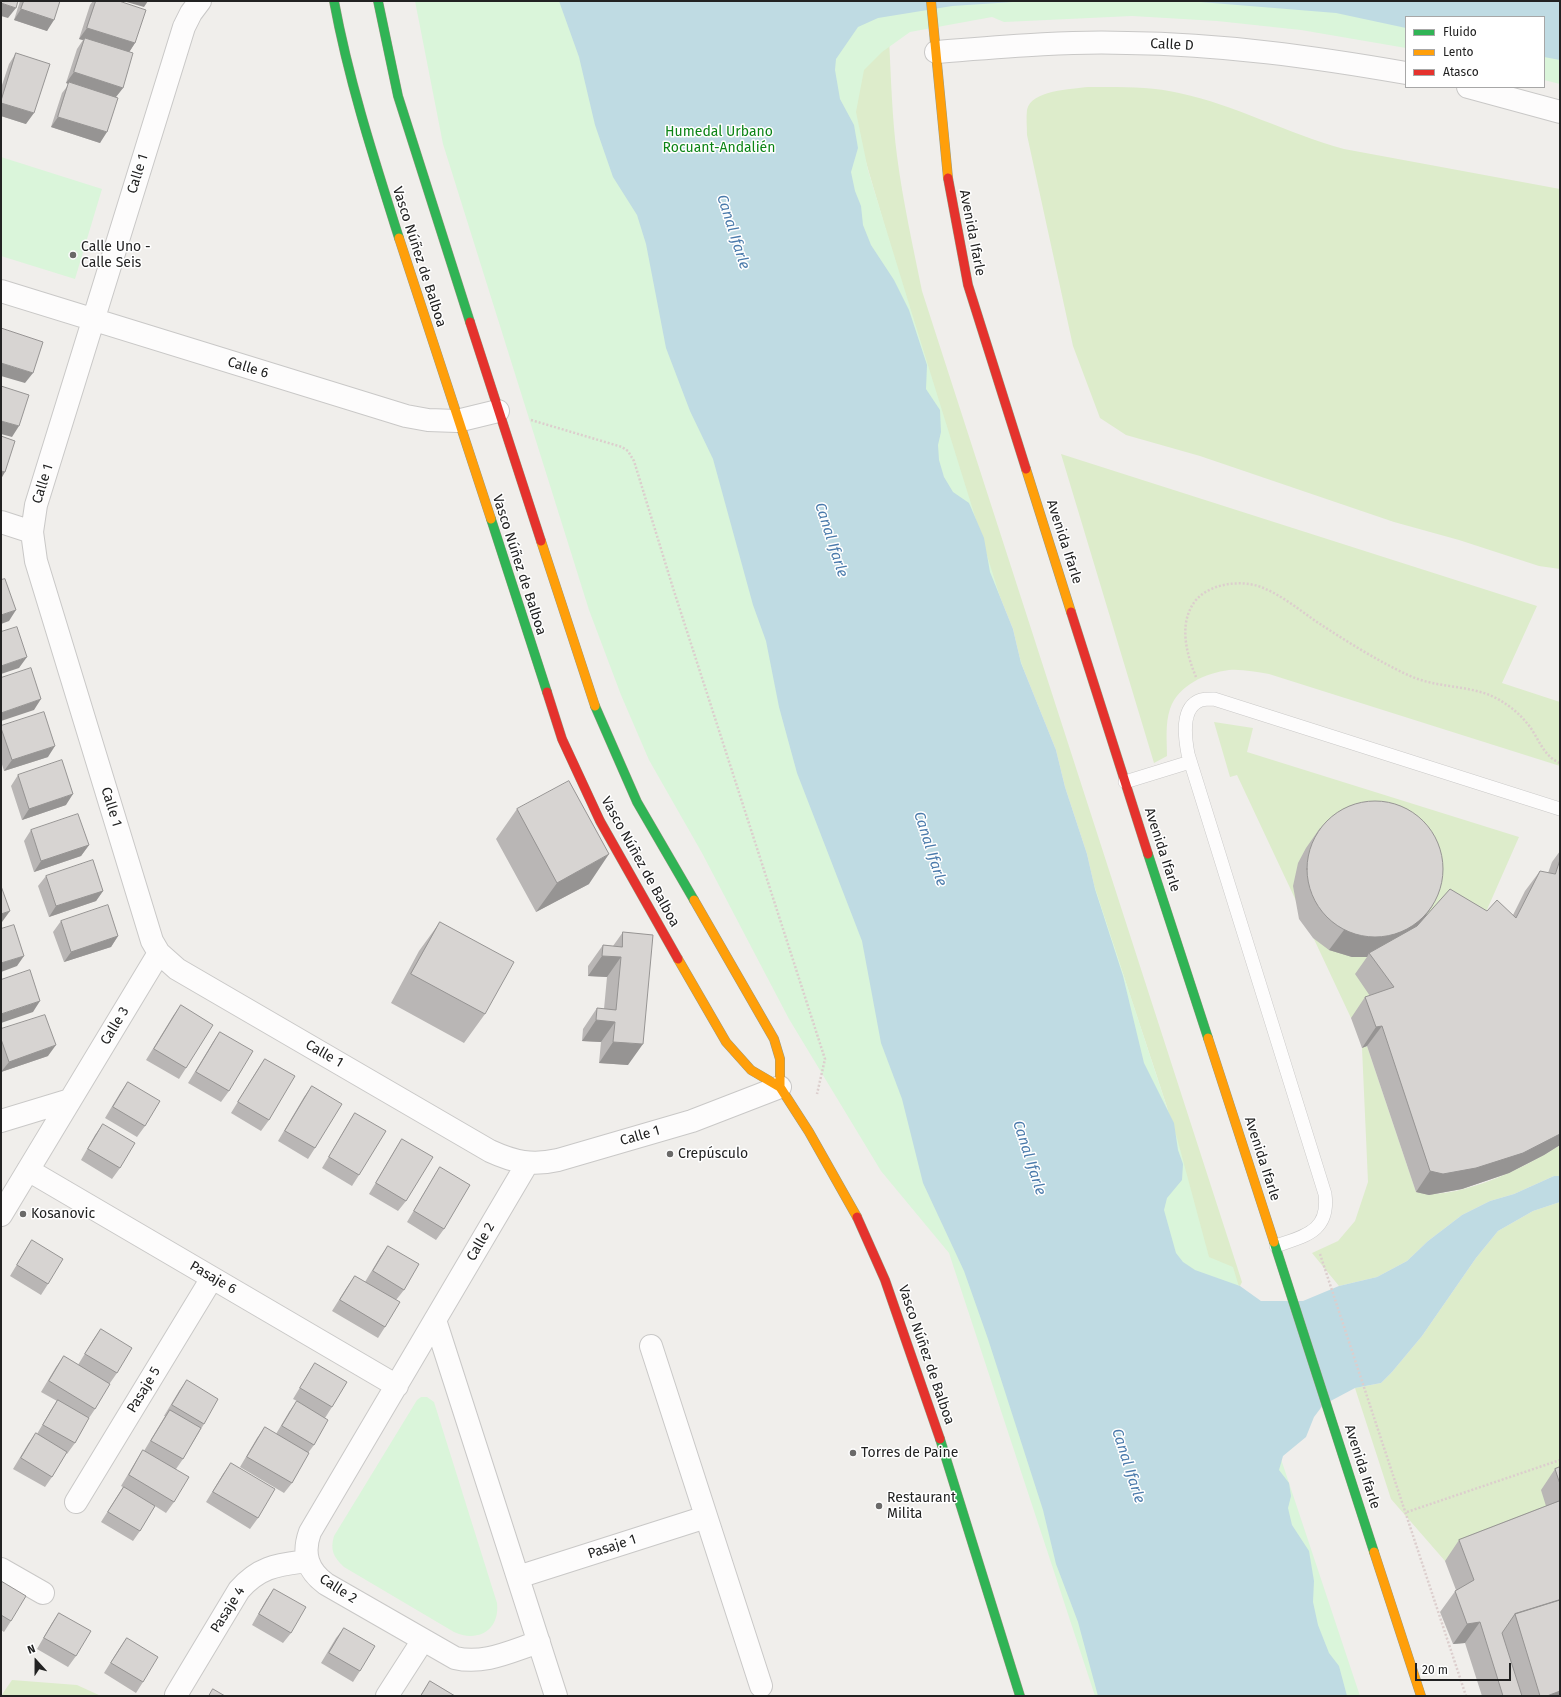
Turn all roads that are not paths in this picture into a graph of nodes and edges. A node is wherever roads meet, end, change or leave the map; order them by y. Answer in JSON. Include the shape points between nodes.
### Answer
{"nodes":[{"id":1,"x":200,"y":1,"type":"edge"},
{"id":2,"x":334,"y":1,"type":"edge"},
{"id":3,"x":378,"y":1,"type":"edge"},
{"id":4,"x":932,"y":1,"type":"edge"},
{"id":5,"x":936,"y":45,"type":"junction"},
{"id":6,"x":1405,"y":73,"type":"edge"},
{"id":7,"x":1472,"y":88,"type":"edge"},
{"id":8,"x":1560,"y":112,"type":"edge"},
{"id":9,"x":1,"y":291,"type":"edge"},
{"id":10,"x":93,"y":320,"type":"junction"},
{"id":11,"x":498,"y":410,"type":"junction"},
{"id":12,"x":457,"y":421,"type":"junction"},
{"id":13,"x":1,"y":522,"type":"edge"},
{"id":14,"x":32,"y":532,"type":"junction"},
{"id":15,"x":1190,"y":762,"type":"junction"},
{"id":16,"x":1125,"y":782,"type":"junction"},
{"id":17,"x":1560,"y":809,"type":"edge"},
{"id":18,"x":159,"y":953,"type":"junction"},
{"id":19,"x":780,"y":1087,"type":"junction"},
{"id":20,"x":70,"y":1100,"type":"junction"},
{"id":21,"x":1,"y":1121,"type":"edge"},
{"id":22,"x":527,"y":1164,"type":"junction"},
{"id":23,"x":28,"y":1170,"type":"junction"},
{"id":24,"x":1,"y":1215,"type":"edge"},
{"id":25,"x":1276,"y":1246,"type":"junction"},
{"id":26,"x":212,"y":1278,"type":"junction"},
{"id":27,"x":435,"y":1320,"type":"junction"},
{"id":28,"x":651,"y":1346,"type":"dead end"},
{"id":29,"x":397,"y":1386,"type":"junction"},
{"id":30,"x":76,"y":1502,"type":"dead end"},
{"id":31,"x":706,"y":1517,"type":"junction"},
{"id":32,"x":307,"y":1561,"type":"junction"},
{"id":33,"x":1,"y":1569,"type":"edge"},
{"id":34,"x":518,"y":1577,"type":"junction"},
{"id":35,"x":43,"y":1594,"type":"dead end"},
{"id":36,"x":423,"y":1640,"type":"junction"},
{"id":37,"x":539,"y":1642,"type":"junction"},
{"id":38,"x":761,"y":1686,"type":"dead end"},
{"id":39,"x":176,"y":1695,"type":"edge"},
{"id":40,"x":386,"y":1696,"type":"edge"},
{"id":41,"x":556,"y":1696,"type":"edge"},
{"id":42,"x":1020,"y":1696,"type":"edge"},
{"id":43,"x":1421,"y":1696,"type":"edge"}],
"edges":[{"from":1,"to":10,"type":"street","name":"Calle 1","via":[[184,27]]},
{"from":2,"to":12,"type":"street","name":"Vasco Núñez de Balboa","via":[[345,58],[364,129]]},
{"from":3,"to":11,"type":"street","name":"Vasco Núñez de Balboa","via":[[385,43],[402,110]]},
{"from":4,"to":5,"type":"street","name":"Avenida Ifarle"},
{"from":5,"to":6,"type":"street","name":"Calle D","via":[[1126,42],[1184,45],[1324,59]]},
{"from":5,"to":16,"type":"street","name":"Avenida Ifarle","via":[[950,196],[968,285]]},
{"from":7,"to":8,"type":"street"},
{"from":9,"to":10,"type":"street","name":"Calle 6"},
{"from":10,"to":12,"type":"street","name":"Calle 6","via":[[387,412],[428,420]]},
{"from":10,"to":14,"type":"street","name":"Calle 1","via":[[36,505]]},
{"from":11,"to":12,"type":"street","name":"Calle 6"},
{"from":11,"to":19,"type":"street","name":"Vasco Núñez de Balboa","via":[[577,656],[615,755],[637,802],[774,1039],[780,1059]]},
{"from":12,"to":19,"type":"street","name":"Vasco Núñez de Balboa","via":[[562,739],[600,821],[726,1042],[751,1070]]},
{"from":13,"to":14,"type":"street"},
{"from":14,"to":18,"type":"street","name":"Calle 1","via":[[36,561],[147,928]]},
{"from":15,"to":16,"type":"lane"},
{"from":15,"to":17,"type":"lane","via":[[1185,738],[1186,717],[1191,707],[1201,700],[1214,699]]},
{"from":15,"to":25,"type":"lane","via":[[1325,1194],[1321,1224],[1301,1237]]},
{"from":16,"to":25,"type":"street","name":"Avenida Ifarle"},
{"from":18,"to":20,"type":"street","name":"Calle 3"},
{"from":18,"to":22,"type":"street","name":"Calle 1","via":[[177,969],[483,1147],[508,1160]]},
{"from":19,"to":22,"type":"street","name":"Calle 1","via":[[692,1121],[558,1160]]},
{"from":19,"to":42,"type":"street","name":"Vasco Núñez de Balboa","via":[[858,1218],[885,1280],[930,1408]]},
{"from":20,"to":21,"type":"street"},
{"from":20,"to":23,"type":"street","name":"Calle 3"},
{"from":22,"to":27,"type":"street","name":"Calle 2"},
{"from":23,"to":24,"type":"street","name":"Calle 3"},
{"from":23,"to":26,"type":"street","name":"Pasaje 6"},
{"from":25,"to":43,"type":"street","name":"Avenida Ifarle"},
{"from":26,"to":29,"type":"street","name":"Pasaje 6"},
{"from":26,"to":30,"type":"street","name":"Pasaje 5"},
{"from":27,"to":29,"type":"street","name":"Calle 2"},
{"from":27,"to":34,"type":"street"},
{"from":28,"to":31,"type":"street"},
{"from":29,"to":32,"type":"street","name":"Calle 2","via":[[310,1532]]},
{"from":31,"to":34,"type":"street","name":"Pasaje 1"},
{"from":31,"to":38,"type":"street"},
{"from":32,"to":36,"type":"street","name":"Calle 2","via":[[311,1570],[326,1584]]},
{"from":32,"to":39,"type":"street","name":"Pasaje 4","via":[[278,1565],[261,1570],[249,1578],[239,1590]]},
{"from":33,"to":35,"type":"street"},
{"from":34,"to":37,"type":"street"},
{"from":36,"to":37,"type":"street","name":"Calle 2","via":[[445,1654],[465,1660],[492,1658]]},
{"from":36,"to":40,"type":"street"},
{"from":37,"to":41,"type":"street"}]}
